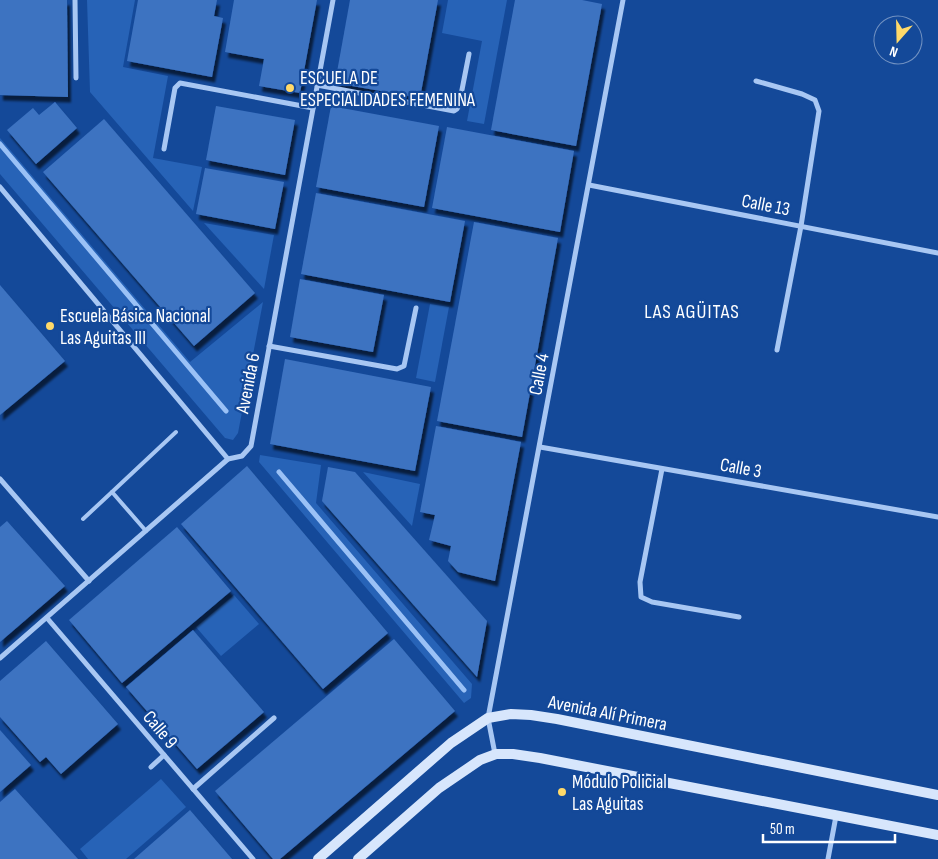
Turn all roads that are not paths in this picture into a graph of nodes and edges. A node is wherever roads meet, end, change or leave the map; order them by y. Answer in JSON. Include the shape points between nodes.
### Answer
{"nodes":[{"id":1,"x":75,"y":0,"type":"edge"},
{"id":2,"x":333,"y":0,"type":"edge"},
{"id":3,"x":623,"y":0,"type":"edge"},
{"id":4,"x":469,"y":54,"type":"dead end"},
{"id":5,"x":76,"y":78,"type":"dead end"},
{"id":6,"x":756,"y":81,"type":"dead end"},
{"id":7,"x":317,"y":85,"type":"junction"},
{"id":8,"x":313,"y":108,"type":"junction"},
{"id":9,"x":164,"y":149,"type":"dead end"},
{"id":10,"x":589,"y":185,"type":"junction"},
{"id":11,"x":0,"y":187,"type":"edge"},
{"id":12,"x":801,"y":226,"type":"junction"},
{"id":13,"x":938,"y":253,"type":"edge"},
{"id":14,"x":416,"y":308,"type":"dead end"},
{"id":15,"x":269,"y":346,"type":"junction"},
{"id":16,"x":777,"y":350,"type":"dead end"},
{"id":17,"x":176,"y":432,"type":"dead end"},
{"id":18,"x":540,"y":446,"type":"junction"},
{"id":19,"x":228,"y":459,"type":"junction"},
{"id":20,"x":662,"y":469,"type":"junction"},
{"id":21,"x":0,"y":479,"type":"edge"},
{"id":22,"x":112,"y":492,"type":"junction"},
{"id":23,"x":938,"y":517,"type":"edge"},
{"id":24,"x":83,"y":519,"type":"dead end"},
{"id":25,"x":146,"y":531,"type":"junction"},
{"id":26,"x":89,"y":581,"type":"junction"},
{"id":27,"x":739,"y":617,"type":"dead end"},
{"id":28,"x":47,"y":618,"type":"junction"},
{"id":29,"x":0,"y":658,"type":"edge"},
{"id":30,"x":274,"y":718,"type":"dead end"},
{"id":31,"x":488,"y":718,"type":"junction"},
{"id":32,"x":496,"y":754,"type":"junction"},
{"id":33,"x":164,"y":755,"type":"junction"},
{"id":34,"x":151,"y":766,"type":"dead end"},
{"id":35,"x":193,"y":789,"type":"junction"},
{"id":36,"x":938,"y":795,"type":"edge"},
{"id":37,"x":836,"y":816,"type":"junction"},
{"id":38,"x":938,"y":836,"type":"edge"},
{"id":39,"x":253,"y":859,"type":"edge"},
{"id":40,"x":318,"y":859,"type":"edge"},
{"id":41,"x":358,"y":859,"type":"edge"},
{"id":42,"x":828,"y":859,"type":"edge"}],
"edges":[{"from":1,"to":5,"type":"street"},
{"from":2,"to":7,"type":"street","name":"Avenida 6"},
{"from":3,"to":10,"type":"street","name":"Calle 4"},
{"from":4,"to":7,"type":"street","via":[[459,105],[454,111]]},
{"from":6,"to":12,"type":"street","via":[[815,100],[819,111]]},
{"from":7,"to":8,"type":"street","name":"Avenida 6"},
{"from":8,"to":9,"type":"street","via":[[180,83],[175,88]]},
{"from":8,"to":15,"type":"street","name":"Avenida 6"},
{"from":10,"to":12,"type":"street","name":"Calle 13"},
{"from":10,"to":18,"type":"street","name":"Calle 4"},
{"from":11,"to":19,"type":"street"},
{"from":12,"to":13,"type":"street","name":"Calle 13"},
{"from":12,"to":16,"type":"street"},
{"from":14,"to":15,"type":"street","via":[[404,366],[397,370]]},
{"from":15,"to":19,"type":"street","name":"Avenida 6","via":[[251,446],[242,456]]},
{"from":17,"to":22,"type":"lane"},
{"from":18,"to":20,"type":"street","name":"Calle 3"},
{"from":18,"to":31,"type":"street","name":"Calle 4"},
{"from":19,"to":25,"type":"street","name":"Avenida 6"},
{"from":20,"to":23,"type":"street","name":"Calle 3"},
{"from":20,"to":27,"type":"street","via":[[640,582],[640,597],[652,602]]},
{"from":21,"to":26,"type":"street"},
{"from":22,"to":24,"type":"lane"},
{"from":22,"to":25,"type":"lane"},
{"from":25,"to":26,"type":"street","name":"Avenida 6"},
{"from":26,"to":28,"type":"street","name":"Avenida 6"},
{"from":28,"to":29,"type":"street","name":"Avenida 6"},
{"from":28,"to":33,"type":"street","name":"Calle 9"},
{"from":30,"to":35,"type":"street"},
{"from":31,"to":32,"type":"street","name":"Calle 4"},
{"from":31,"to":36,"type":"main road","name":"Avenida Alí Primera","via":[[511,714],[557,719]]},
{"from":31,"to":40,"type":"main road","name":"Avenida Alí Primera","via":[[451,743]]},
{"from":32,"to":37,"type":"main road","via":[[540,758]]},
{"from":32,"to":41,"type":"main road","via":[[480,760],[439,788]]},
{"from":33,"to":34,"type":"street"},
{"from":33,"to":35,"type":"street","name":"Calle 9"},
{"from":35,"to":39,"type":"street","name":"Calle 9"},
{"from":37,"to":38,"type":"main road"},
{"from":37,"to":42,"type":"street"}]}
